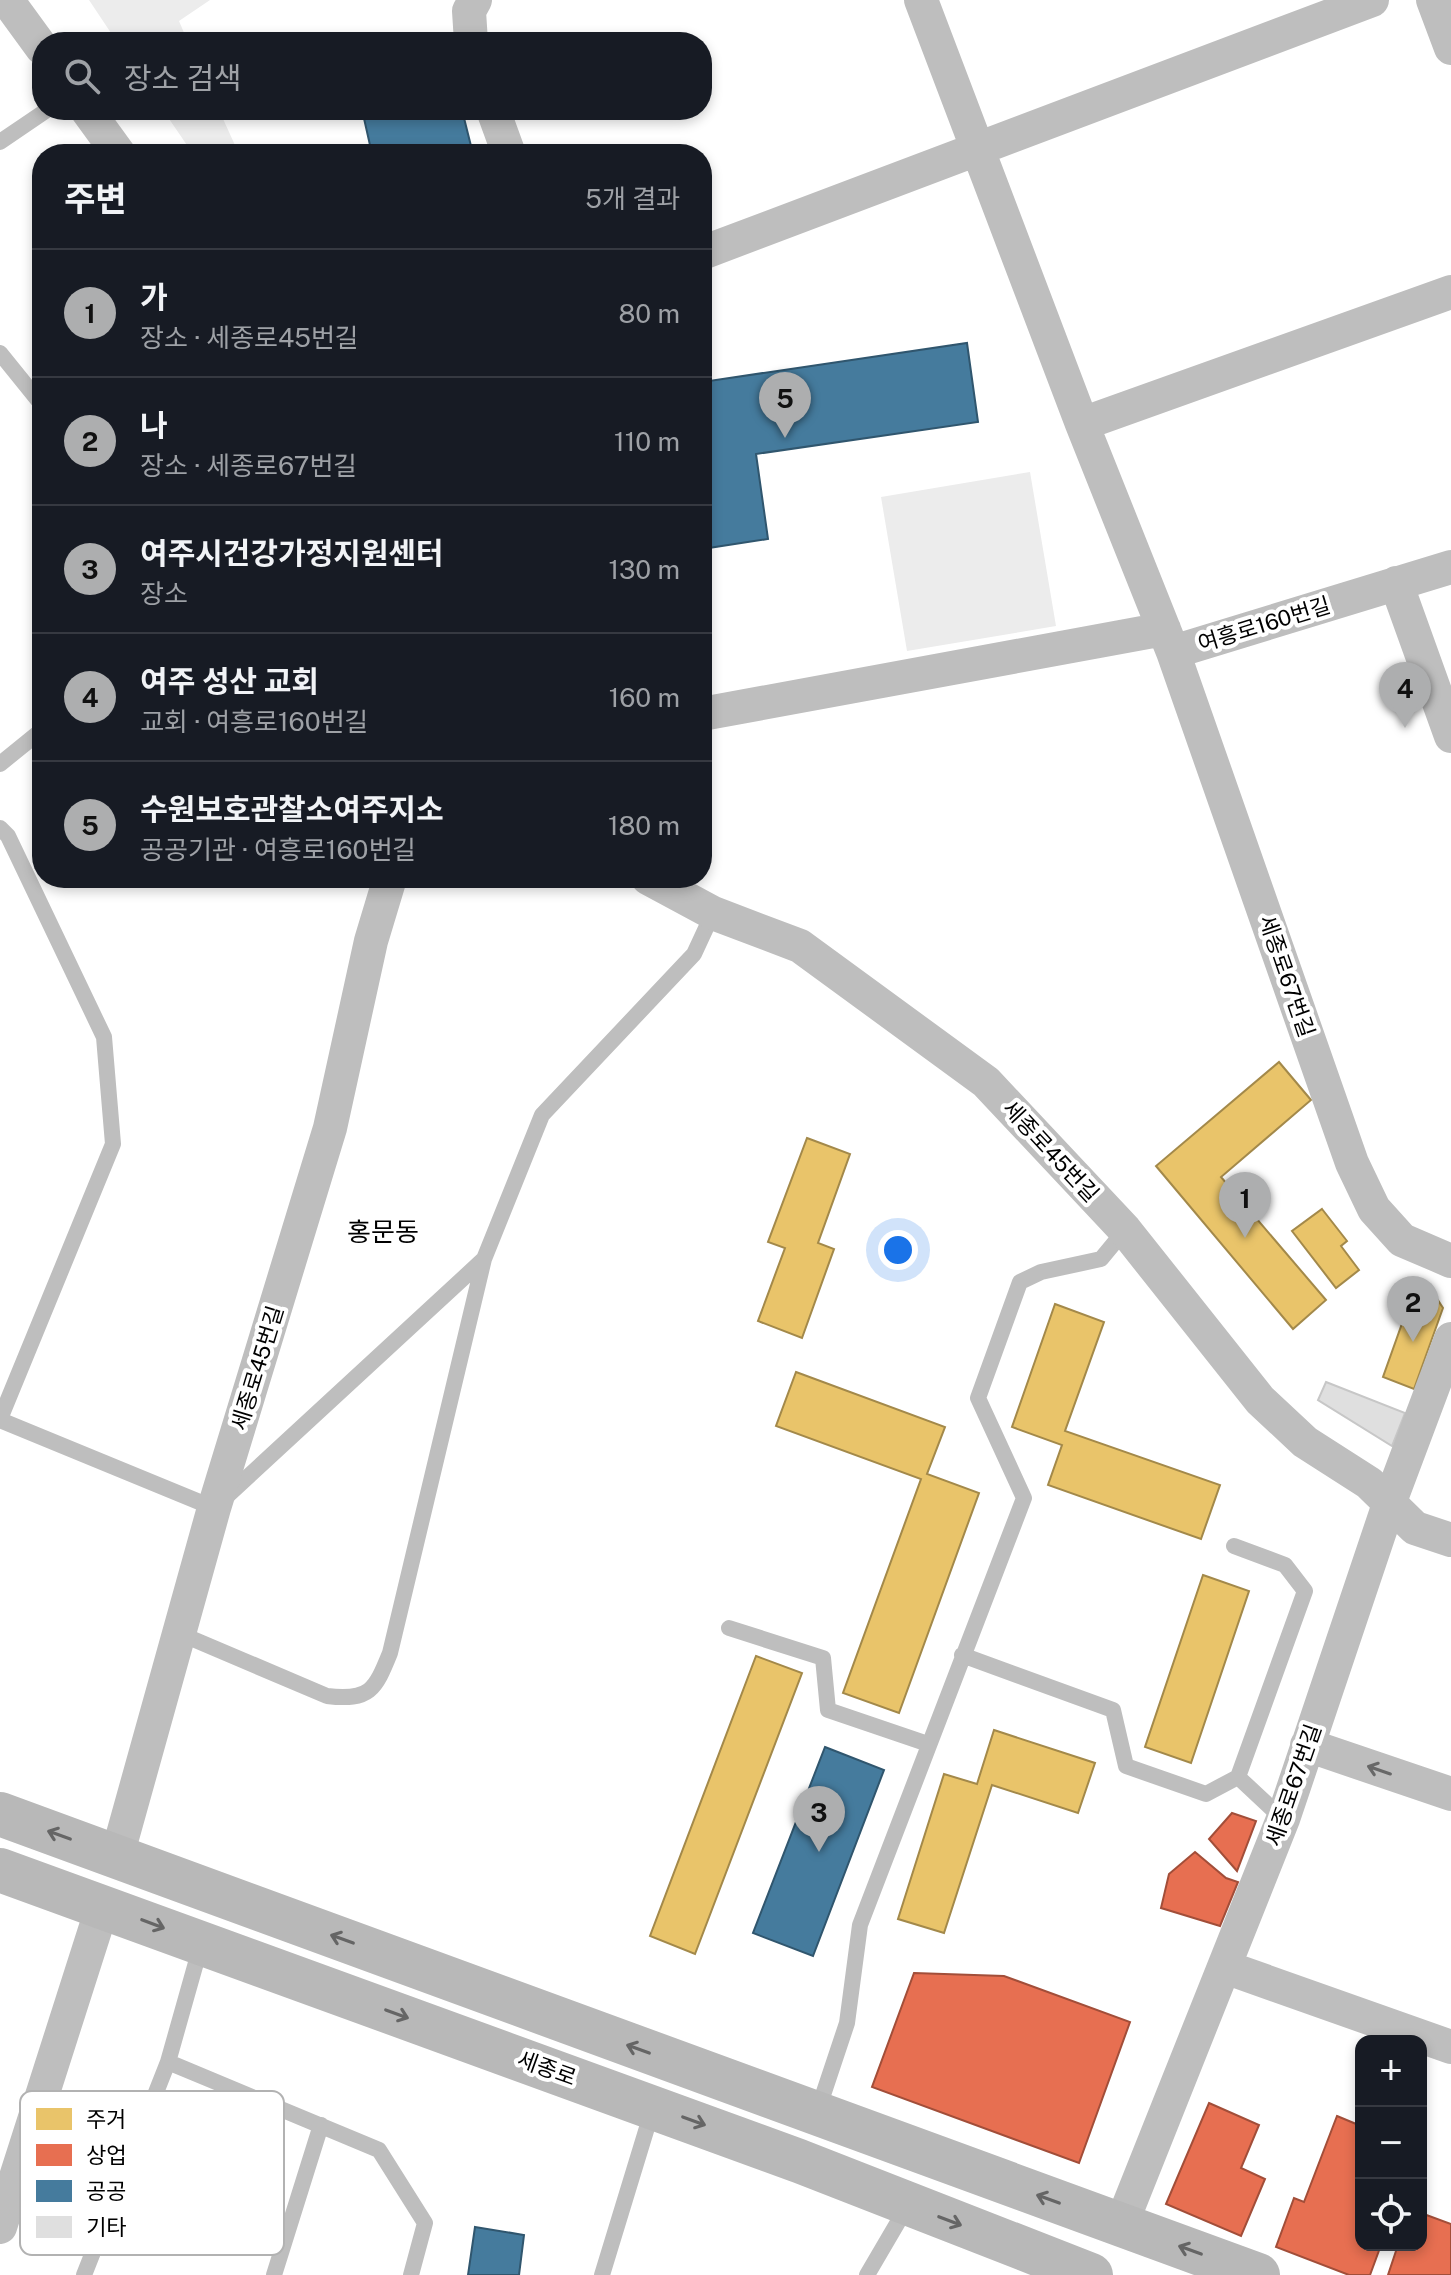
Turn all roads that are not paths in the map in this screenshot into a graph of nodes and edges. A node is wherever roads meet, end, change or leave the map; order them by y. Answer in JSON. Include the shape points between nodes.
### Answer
{"nodes":[{"id":1,"x":7,"y":0,"type":"edge"},
{"id":2,"x":475,"y":0,"type":"edge"},
{"id":3,"x":921,"y":0,"type":"edge"},
{"id":4,"x":1372,"y":0,"type":"edge"},
{"id":5,"x":1433,"y":0,"type":"edge"},
{"id":6,"x":470,"y":32,"type":"edge"},
{"id":7,"x":32,"y":34,"type":"edge"},
{"id":8,"x":1451,"y":48,"type":"edge"},
{"id":9,"x":32,"y":120,"type":"edge"},
{"id":10,"x":94,"y":120,"type":"edge"},
{"id":11,"x":497,"y":120,"type":"edge"},
{"id":12,"x":0,"y":142,"type":"edge"},
{"id":13,"x":112,"y":144,"type":"edge"},
{"id":14,"x":505,"y":144,"type":"edge"},
{"id":15,"x":978,"y":149,"type":"junction"},
{"id":16,"x":712,"y":249,"type":"edge"},
{"id":17,"x":1451,"y":292,"type":"edge"},
{"id":18,"x":0,"y":353,"type":"edge"},
{"id":19,"x":32,"y":393,"type":"edge"},
{"id":20,"x":1082,"y":424,"type":"junction"},
{"id":21,"x":1451,"y":567,"type":"edge"},
{"id":22,"x":1396,"y":583,"type":"junction"},
{"id":23,"x":1169,"y":640,"type":"junction"},
{"id":24,"x":712,"y":712,"type":"edge"},
{"id":25,"x":1451,"y":736,"type":"edge"},
{"id":26,"x":32,"y":738,"type":"edge"},
{"id":27,"x":0,"y":764,"type":"edge"},
{"id":28,"x":0,"y":828,"type":"edge"},
{"id":29,"x":32,"y":886,"type":"edge"},
{"id":30,"x":33,"y":888,"type":"edge"},
{"id":31,"x":387,"y":888,"type":"edge"},
{"id":32,"x":667,"y":888,"type":"edge"},
{"id":33,"x":713,"y":913,"type":"junction"},
{"id":34,"x":1125,"y":1230,"type":"junction"},
{"id":35,"x":484,"y":1259,"type":"junction"},
{"id":36,"x":1451,"y":1261,"type":"edge"},
{"id":37,"x":1451,"y":1339,"type":"edge"},
{"id":38,"x":0,"y":1420,"type":"edge"},
{"id":39,"x":1389,"y":1504,"type":"junction"},
{"id":40,"x":214,"y":1508,"type":"junction"},
{"id":41,"x":1451,"y":1540,"type":"edge"},
{"id":42,"x":1234,"y":1546,"type":"dead end"},
{"id":43,"x":729,"y":1628,"type":"dead end"},
{"id":44,"x":181,"y":1634,"type":"junction"},
{"id":45,"x":962,"y":1655,"type":"junction"},
{"id":46,"x":928,"y":1744,"type":"junction"},
{"id":47,"x":1307,"y":1745,"type":"junction"},
{"id":48,"x":1238,"y":1777,"type":"junction"},
{"id":49,"x":1451,"y":1794,"type":"edge"},
{"id":50,"x":0,"y":1814,"type":"edge"},
{"id":51,"x":1283,"y":1819,"type":"junction"},
{"id":52,"x":117,"y":1856,"type":"junction"},
{"id":53,"x":0,"y":1870,"type":"edge"},
{"id":54,"x":103,"y":1905,"type":"junction"},
{"id":55,"x":202,"y":1943,"type":"junction"},
{"id":56,"x":1225,"y":1967,"type":"junction"},
{"id":57,"x":1451,"y":2047,"type":"edge"},
{"id":58,"x":168,"y":2062,"type":"junction"},
{"id":59,"x":44,"y":2091,"type":"edge"},
{"id":60,"x":157,"y":2091,"type":"edge"},
{"id":61,"x":238,"y":2091,"type":"edge"},
{"id":62,"x":654,"y":2106,"type":"junction"},
{"id":63,"x":284,"y":2110,"type":"edge"},
{"id":64,"x":817,"y":2115,"type":"junction"},
{"id":65,"x":321,"y":2125,"type":"junction"},
{"id":66,"x":799,"y":2161,"type":"junction"},
{"id":67,"x":20,"y":2164,"type":"edge"},
{"id":68,"x":908,"y":2205,"type":"junction"},
{"id":69,"x":1121,"y":2225,"type":"junction"},
{"id":70,"x":0,"y":2227,"type":"edge"},
{"id":71,"x":284,"y":2243,"type":"edge"},
{"id":72,"x":92,"y":2255,"type":"edge"},
{"id":73,"x":280,"y":2255,"type":"edge"},
{"id":74,"x":84,"y":2275,"type":"edge"},
{"id":75,"x":274,"y":2275,"type":"edge"},
{"id":76,"x":411,"y":2275,"type":"edge"},
{"id":77,"x":602,"y":2275,"type":"edge"},
{"id":78,"x":867,"y":2275,"type":"edge"},
{"id":79,"x":1091,"y":2275,"type":"edge"},
{"id":80,"x":1099,"y":2275,"type":"edge"},
{"id":81,"x":1258,"y":2275,"type":"edge"}],
"edges":[{"from":1,"to":7,"type":"street"},
{"from":2,"to":6,"type":"street","via":[[469,11]]},
{"from":3,"to":15,"type":"street","name":"여흥로160번길"},
{"from":4,"to":15,"type":"street"},
{"from":5,"to":8,"type":"street"},
{"from":9,"to":12,"type":"lane"},
{"from":10,"to":13,"type":"street"},
{"from":11,"to":14,"type":"street"},
{"from":15,"to":16,"type":"street"},
{"from":15,"to":20,"type":"street","name":"여흥로160번길"},
{"from":17,"to":20,"type":"street"},
{"from":18,"to":19,"type":"lane"},
{"from":20,"to":23,"type":"street","name":"여흥로160번길"},
{"from":21,"to":22,"type":"street","name":"여흥로160번길"},
{"from":22,"to":23,"type":"street","name":"여흥로160번길"},
{"from":22,"to":25,"type":"street"},
{"from":23,"to":24,"type":"street"},
{"from":23,"to":36,"type":"street","name":"세종로67번길","via":[[1352,1163],[1374,1209],[1402,1240]]},
{"from":26,"to":27,"type":"lane"},
{"from":28,"to":29,"type":"lane"},
{"from":30,"to":38,"type":"lane","via":[[104,1037],[113,1144]]},
{"from":31,"to":40,"type":"street","name":"세종로45번길","via":[[330,1128]]},
{"from":32,"to":33,"type":"street","name":"세종로45번길"},
{"from":33,"to":34,"type":"street","name":"세종로45번길","via":[[800,946],[986,1082]]},
{"from":33,"to":35,"type":"lane","via":[[694,954],[542,1115]]},
{"from":34,"to":39,"type":"street","name":"세종로45번길","via":[[1260,1400],[1305,1442],[1369,1483]]},
{"from":34,"to":45,"type":"lane","via":[[1101,1259],[1020,1282],[978,1398],[1024,1498]]},
{"from":35,"to":40,"type":"lane"},
{"from":35,"to":44,"type":"lane","via":[[390,1653],[375,1688],[353,1699],[327,1696]]},
{"from":37,"to":39,"type":"street","name":"세종로67번길"},
{"from":38,"to":40,"type":"lane"},
{"from":39,"to":41,"type":"street","name":"세종로45번길","via":[[1415,1528]]},
{"from":39,"to":47,"type":"street","name":"세종로67번길"},
{"from":40,"to":44,"type":"street","name":"세종로45번길"},
{"from":42,"to":48,"type":"lane","via":[[1285,1565],[1305,1591]]},
{"from":43,"to":46,"type":"lane","via":[[823,1658],[828,1710]]},
{"from":44,"to":52,"type":"street","name":"세종로45번길"},
{"from":45,"to":46,"type":"lane"},
{"from":45,"to":48,"type":"lane","via":[[1113,1710],[1126,1766],[1206,1794]]},
{"from":46,"to":64,"type":"lane","via":[[860,1925],[847,2023]]},
{"from":49,"to":47,"type":"street","one_way":true},
{"from":47,"to":51,"type":"street","name":"세종로67번길"},
{"from":48,"to":51,"type":"lane"},
{"from":52,"to":50,"type":"street","one_way":true},
{"from":51,"to":56,"type":"street","name":"세종로67번길"},
{"from":52,"to":54,"type":"street"},
{"from":64,"to":52,"type":"street","one_way":true},
{"from":53,"to":54,"type":"street","name":"세종로"},
{"from":54,"to":55,"type":"street","name":"세종로","one_way":true},
{"from":54,"to":59,"type":"street"},
{"from":55,"to":58,"type":"lane"},
{"from":55,"to":62,"type":"street","name":"세종로","one_way":true},
{"from":56,"to":57,"type":"street"},
{"from":56,"to":69,"type":"street","name":"세종로67번길"},
{"from":58,"to":60,"type":"lane"},
{"from":58,"to":61,"type":"lane"},
{"from":62,"to":66,"type":"street","name":"세종로","one_way":true},
{"from":62,"to":77,"type":"lane"},
{"from":63,"to":65,"type":"lane"},
{"from":64,"to":66,"type":"street"},
{"from":69,"to":64,"type":"street","one_way":true},
{"from":65,"to":71,"type":"lane"},
{"from":65,"to":76,"type":"lane","via":[[379,2150],[425,2223]]},
{"from":66,"to":68,"type":"street","name":"세종로"},
{"from":67,"to":70,"type":"street"},
{"from":68,"to":78,"type":"lane"},
{"from":68,"to":79,"type":"street","name":"세종로","one_way":true},
{"from":69,"to":80,"type":"street"},
{"from":81,"to":69,"type":"street","one_way":true},
{"from":72,"to":74,"type":"lane"},
{"from":73,"to":75,"type":"lane"}]}
